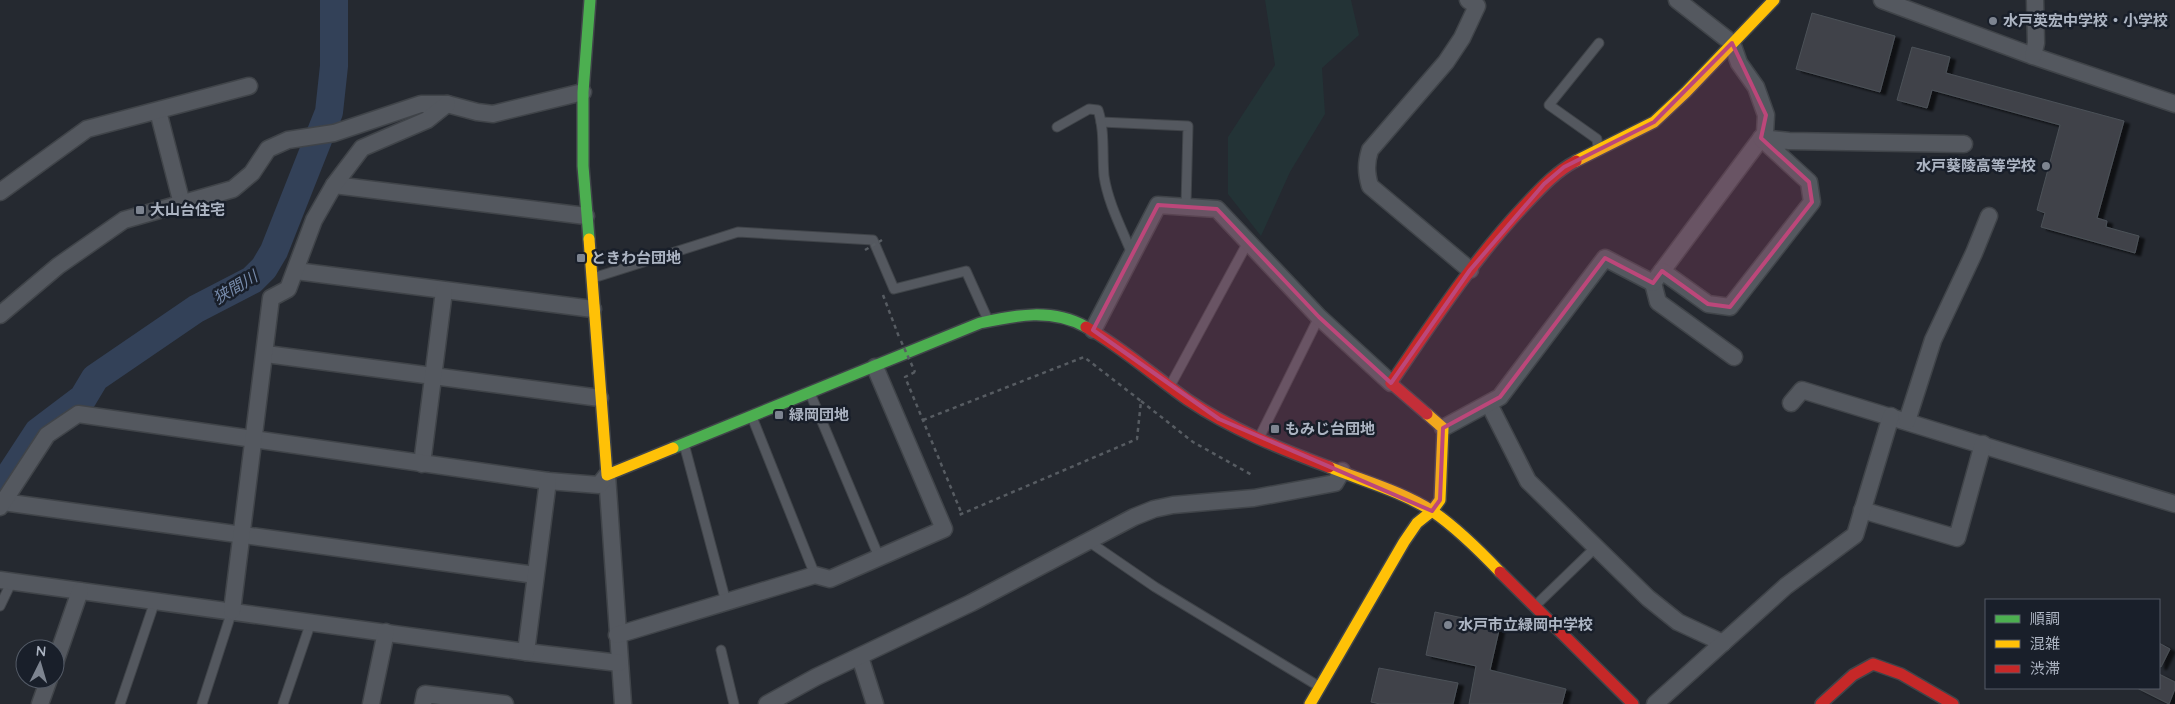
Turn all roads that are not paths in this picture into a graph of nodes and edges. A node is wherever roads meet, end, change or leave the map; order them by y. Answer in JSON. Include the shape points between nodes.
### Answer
{"nodes":[{"id":1,"x":590,"y":0,"type":"edge"},
{"id":2,"x":1468,"y":0,"type":"edge"},
{"id":3,"x":1677,"y":0,"type":"edge"},
{"id":4,"x":1774,"y":0,"type":"edge"},
{"id":5,"x":1882,"y":0,"type":"edge"},
{"id":6,"x":2035,"y":0,"type":"edge"},
{"id":7,"x":1599,"y":43,"type":"dead end"},
{"id":8,"x":1732,"y":43,"type":"junction"},
{"id":9,"x":2033,"y":56,"type":"junction"},
{"id":10,"x":249,"y":86,"type":"dead end"},
{"id":11,"x":583,"y":92,"type":"junction"},
{"id":12,"x":447,"y":104,"type":"junction"},
{"id":13,"x":2175,"y":104,"type":"edge"},
{"id":14,"x":158,"y":111,"type":"junction"},
{"id":15,"x":1101,"y":122,"type":"junction"},
{"id":16,"x":1057,"y":127,"type":"dead end"},
{"id":17,"x":1761,"y":138,"type":"junction"},
{"id":18,"x":1964,"y":144,"type":"dead end"},
{"id":19,"x":1598,"y":148,"type":"junction"},
{"id":20,"x":334,"y":186,"type":"junction"},
{"id":21,"x":0,"y":192,"type":"edge"},
{"id":22,"x":182,"y":204,"type":"junction"},
{"id":23,"x":1186,"y":205,"type":"junction"},
{"id":24,"x":586,"y":216,"type":"junction"},
{"id":25,"x":1989,"y":216,"type":"dead end"},
{"id":26,"x":1248,"y":242,"type":"junction"},
{"id":27,"x":1133,"y":255,"type":"junction"},
{"id":28,"x":1470,"y":270,"type":"junction"},
{"id":29,"x":296,"y":271,"type":"junction"},
{"id":30,"x":1658,"y":277,"type":"junction"},
{"id":31,"x":591,"y":279,"type":"junction"},
{"id":32,"x":444,"y":291,"type":"junction"},
{"id":33,"x":593,"y":310,"type":"junction"},
{"id":34,"x":0,"y":315,"type":"edge"},
{"id":35,"x":1319,"y":317,"type":"junction"},
{"id":36,"x":988,"y":320,"type":"junction"},
{"id":37,"x":1093,"y":330,"type":"junction"},
{"id":38,"x":266,"y":354,"type":"junction"},
{"id":39,"x":1734,"y":357,"type":"dead end"},
{"id":40,"x":875,"y":367,"type":"junction"},
{"id":41,"x":432,"y":376,"type":"junction"},
{"id":42,"x":1391,"y":383,"type":"junction"},
{"id":43,"x":1170,"y":386,"type":"junction"},
{"id":44,"x":810,"y":393,"type":"junction"},
{"id":45,"x":600,"y":398,"type":"junction"},
{"id":46,"x":1791,"y":402,"type":"dead end"},
{"id":47,"x":1489,"y":404,"type":"junction"},
{"id":48,"x":752,"y":417,"type":"junction"},
{"id":49,"x":1899,"y":418,"type":"junction"},
{"id":50,"x":1443,"y":428,"type":"junction"},
{"id":51,"x":1259,"y":438,"type":"junction"},
{"id":52,"x":254,"y":440,"type":"junction"},
{"id":53,"x":684,"y":444,"type":"junction"},
{"id":54,"x":1983,"y":444,"type":"junction"},
{"id":55,"x":422,"y":464,"type":"junction"},
{"id":56,"x":1342,"y":471,"type":"junction"},
{"id":57,"x":607,"y":475,"type":"junction"},
{"id":58,"x":548,"y":481,"type":"junction"},
{"id":59,"x":2,"y":504,"type":"edge"},
{"id":60,"x":2175,"y":504,"type":"edge"},
{"id":61,"x":1862,"y":510,"type":"junction"},
{"id":62,"x":1432,"y":511,"type":"junction"},
{"id":63,"x":242,"y":534,"type":"junction"},
{"id":64,"x":1088,"y":541,"type":"junction"},
{"id":65,"x":1596,"y":547,"type":"junction"},
{"id":66,"x":879,"y":557,"type":"junction"},
{"id":67,"x":535,"y":575,"type":"junction"},
{"id":68,"x":815,"y":575,"type":"junction"},
{"id":69,"x":6,"y":580,"type":"edge"},
{"id":70,"x":80,"y":591,"type":"junction"},
{"id":71,"x":155,"y":601,"type":"junction"},
{"id":72,"x":726,"y":602,"type":"junction"},
{"id":73,"x":0,"y":606,"type":"edge"},
{"id":74,"x":1534,"y":607,"type":"junction"},
{"id":75,"x":232,"y":611,"type":"junction"},
{"id":76,"x":311,"y":622,"type":"junction"},
{"id":77,"x":386,"y":632,"type":"junction"},
{"id":78,"x":617,"y":635,"type":"junction"},
{"id":79,"x":63,"y":639,"type":"edge"},
{"id":80,"x":1723,"y":644,"type":"junction"},
{"id":81,"x":721,"y":650,"type":"dead end"},
{"id":82,"x":526,"y":652,"type":"junction"},
{"id":83,"x":860,"y":657,"type":"junction"},
{"id":84,"x":619,"y":662,"type":"junction"},
{"id":85,"x":1320,"y":687,"type":"junction"},
{"id":86,"x":45,"y":689,"type":"edge"},
{"id":87,"x":40,"y":704,"type":"edge"},
{"id":88,"x":120,"y":704,"type":"edge"},
{"id":89,"x":202,"y":704,"type":"edge"},
{"id":90,"x":283,"y":704,"type":"edge"},
{"id":91,"x":371,"y":704,"type":"edge"},
{"id":92,"x":423,"y":704,"type":"edge"},
{"id":93,"x":500,"y":704,"type":"edge"},
{"id":94,"x":623,"y":704,"type":"edge"},
{"id":95,"x":734,"y":704,"type":"edge"},
{"id":96,"x":767,"y":704,"type":"edge"},
{"id":97,"x":875,"y":704,"type":"edge"},
{"id":98,"x":1310,"y":704,"type":"edge"},
{"id":99,"x":1633,"y":704,"type":"edge"},
{"id":100,"x":1655,"y":704,"type":"edge"},
{"id":101,"x":1821,"y":704,"type":"edge"},
{"id":102,"x":1953,"y":704,"type":"edge"}],
"edges":[{"from":1,"to":11,"type":"street"},
{"from":2,"to":28,"type":"street","via":[[1477,6],[1462,38],[1446,62],[1370,150],[1366,173],[1370,186]]},
{"from":3,"to":8,"type":"street"},
{"from":4,"to":8,"type":"street"},
{"from":5,"to":9,"type":"street"},
{"from":6,"to":9,"type":"street"},
{"from":7,"to":19,"type":"lane","via":[[1549,105],[1597,139]]},
{"from":8,"to":17,"type":"street","via":[[1766,115],[1765,133]]},
{"from":8,"to":19,"type":"street","via":[[1654,122]]},
{"from":9,"to":13,"type":"street"},
{"from":10,"to":14,"type":"street"},
{"from":11,"to":12,"type":"street","via":[[493,114]]},
{"from":11,"to":24,"type":"street"},
{"from":12,"to":20,"type":"street","via":[[428,120],[362,148]]},
{"from":12,"to":22,"type":"street","via":[[421,104],[334,133],[288,140],[268,149],[252,173],[233,189]]},
{"from":14,"to":21,"type":"street","via":[[87,129]]},
{"from":14,"to":22,"type":"street"},
{"from":15,"to":16,"type":"lane","via":[[1098,110],[1089,109]]},
{"from":15,"to":23,"type":"lane","via":[[1188,126]]},
{"from":15,"to":27,"type":"lane","via":[[1105,178],[1112,208]]},
{"from":17,"to":18,"type":"street"},
{"from":17,"to":30,"type":"street"},
{"from":17,"to":30,"type":"street","via":[[1809,182],[1812,202],[1730,307],[1708,304]]},
{"from":19,"to":28,"type":"street","via":[[1564,167],[1544,184]]},
{"from":20,"to":24,"type":"street"},
{"from":20,"to":29,"type":"street","via":[[314,220]]},
{"from":22,"to":34,"type":"street","via":[[124,220],[58,266]]},
{"from":23,"to":26,"type":"street","via":[[1217,209]]},
{"from":23,"to":27,"type":"street","via":[[1158,204]]},
{"from":24,"to":31,"type":"street"},
{"from":25,"to":49,"type":"street"},
{"from":26,"to":35,"type":"street"},
{"from":26,"to":43,"type":"lane"},
{"from":27,"to":37,"type":"street"},
{"from":28,"to":42,"type":"street"},
{"from":29,"to":32,"type":"street"},
{"from":29,"to":38,"type":"street","via":[[288,289],[272,298]]},
{"from":30,"to":39,"type":"street","via":[[1658,302]]},
{"from":30,"to":47,"type":"street","via":[[1605,258],[1500,397]]},
{"from":31,"to":33,"type":"street"},
{"from":31,"to":36,"type":"lane","via":[[738,232],[873,240],[894,289],[966,271]]},
{"from":32,"to":33,"type":"street"},
{"from":32,"to":41,"type":"street"},
{"from":33,"to":45,"type":"street"},
{"from":35,"to":42,"type":"street"},
{"from":35,"to":51,"type":"lane"},
{"from":36,"to":37,"type":"street","via":[[1015,314],[1046,314],[1078,322]]},
{"from":36,"to":40,"type":"street"},
{"from":37,"to":43,"type":"street"},
{"from":38,"to":41,"type":"street"},
{"from":38,"to":52,"type":"street"},
{"from":40,"to":44,"type":"street"},
{"from":40,"to":66,"type":"street","via":[[944,529]]},
{"from":41,"to":45,"type":"street"},
{"from":41,"to":55,"type":"street"},
{"from":42,"to":50,"type":"street"},
{"from":43,"to":51,"type":"street","via":[[1196,406]]},
{"from":44,"to":48,"type":"street"},
{"from":44,"to":66,"type":"lane"},
{"from":45,"to":57,"type":"street"},
{"from":46,"to":49,"type":"street","via":[[1802,390]]},
{"from":47,"to":50,"type":"street"},
{"from":47,"to":65,"type":"street","via":[[1528,481]]},
{"from":48,"to":53,"type":"street"},
{"from":48,"to":68,"type":"lane"},
{"from":49,"to":54,"type":"street"},
{"from":49,"to":61,"type":"street"},
{"from":50,"to":62,"type":"street","via":[[1440,500]]},
{"from":51,"to":56,"type":"street"},
{"from":52,"to":55,"type":"street"},
{"from":52,"to":59,"type":"street","via":[[78,414],[48,435]]},
{"from":52,"to":63,"type":"street"},
{"from":53,"to":57,"type":"street"},
{"from":53,"to":72,"type":"lane"},
{"from":54,"to":60,"type":"street"},
{"from":54,"to":61,"type":"street","via":[[1957,538]]},
{"from":55,"to":58,"type":"street"},
{"from":56,"to":62,"type":"street","via":[[1409,498]]},
{"from":56,"to":64,"type":"street","via":[[1334,483],[1254,498],[1154,509]]},
{"from":57,"to":58,"type":"street","via":[[599,485]]},
{"from":57,"to":78,"type":"street"},
{"from":58,"to":67,"type":"street"},
{"from":59,"to":63,"type":"street"},
{"from":61,"to":80,"type":"street","via":[[1855,535],[1786,586]]},
{"from":62,"to":74,"type":"street","via":[[1464,536]]},
{"from":62,"to":85,"type":"street","via":[[1417,523],[1404,542]]},
{"from":63,"to":67,"type":"street"},
{"from":63,"to":75,"type":"street"},
{"from":64,"to":83,"type":"street"},
{"from":64,"to":85,"type":"lane","via":[[1155,587]]},
{"from":65,"to":74,"type":"lane"},
{"from":65,"to":80,"type":"street","via":[[1648,598],[1678,622]]},
{"from":66,"to":68,"type":"street","via":[[830,579]]},
{"from":67,"to":82,"type":"street"},
{"from":68,"to":72,"type":"street"},
{"from":69,"to":70,"type":"street"},
{"from":69,"to":73,"type":"lane"},
{"from":70,"to":71,"type":"street"},
{"from":70,"to":79,"type":"street"},
{"from":71,"to":75,"type":"street"},
{"from":71,"to":88,"type":"lane"},
{"from":72,"to":78,"type":"street"},
{"from":74,"to":99,"type":"street"},
{"from":75,"to":76,"type":"street"},
{"from":75,"to":89,"type":"lane"},
{"from":76,"to":77,"type":"street"},
{"from":76,"to":90,"type":"lane"},
{"from":77,"to":82,"type":"street"},
{"from":77,"to":91,"type":"street"},
{"from":78,"to":84,"type":"street"},
{"from":80,"to":100,"type":"street"},
{"from":81,"to":95,"type":"lane"},
{"from":82,"to":84,"type":"street"},
{"from":83,"to":96,"type":"street"},
{"from":83,"to":97,"type":"street"},
{"from":84,"to":94,"type":"street"},
{"from":85,"to":98,"type":"street"},
{"from":86,"to":87,"type":"street"},
{"from":92,"to":93,"type":"street","via":[[424,694]]},
{"from":101,"to":102,"type":"street","via":[[1864,666],[1873,664],[1889,667]]}]}
